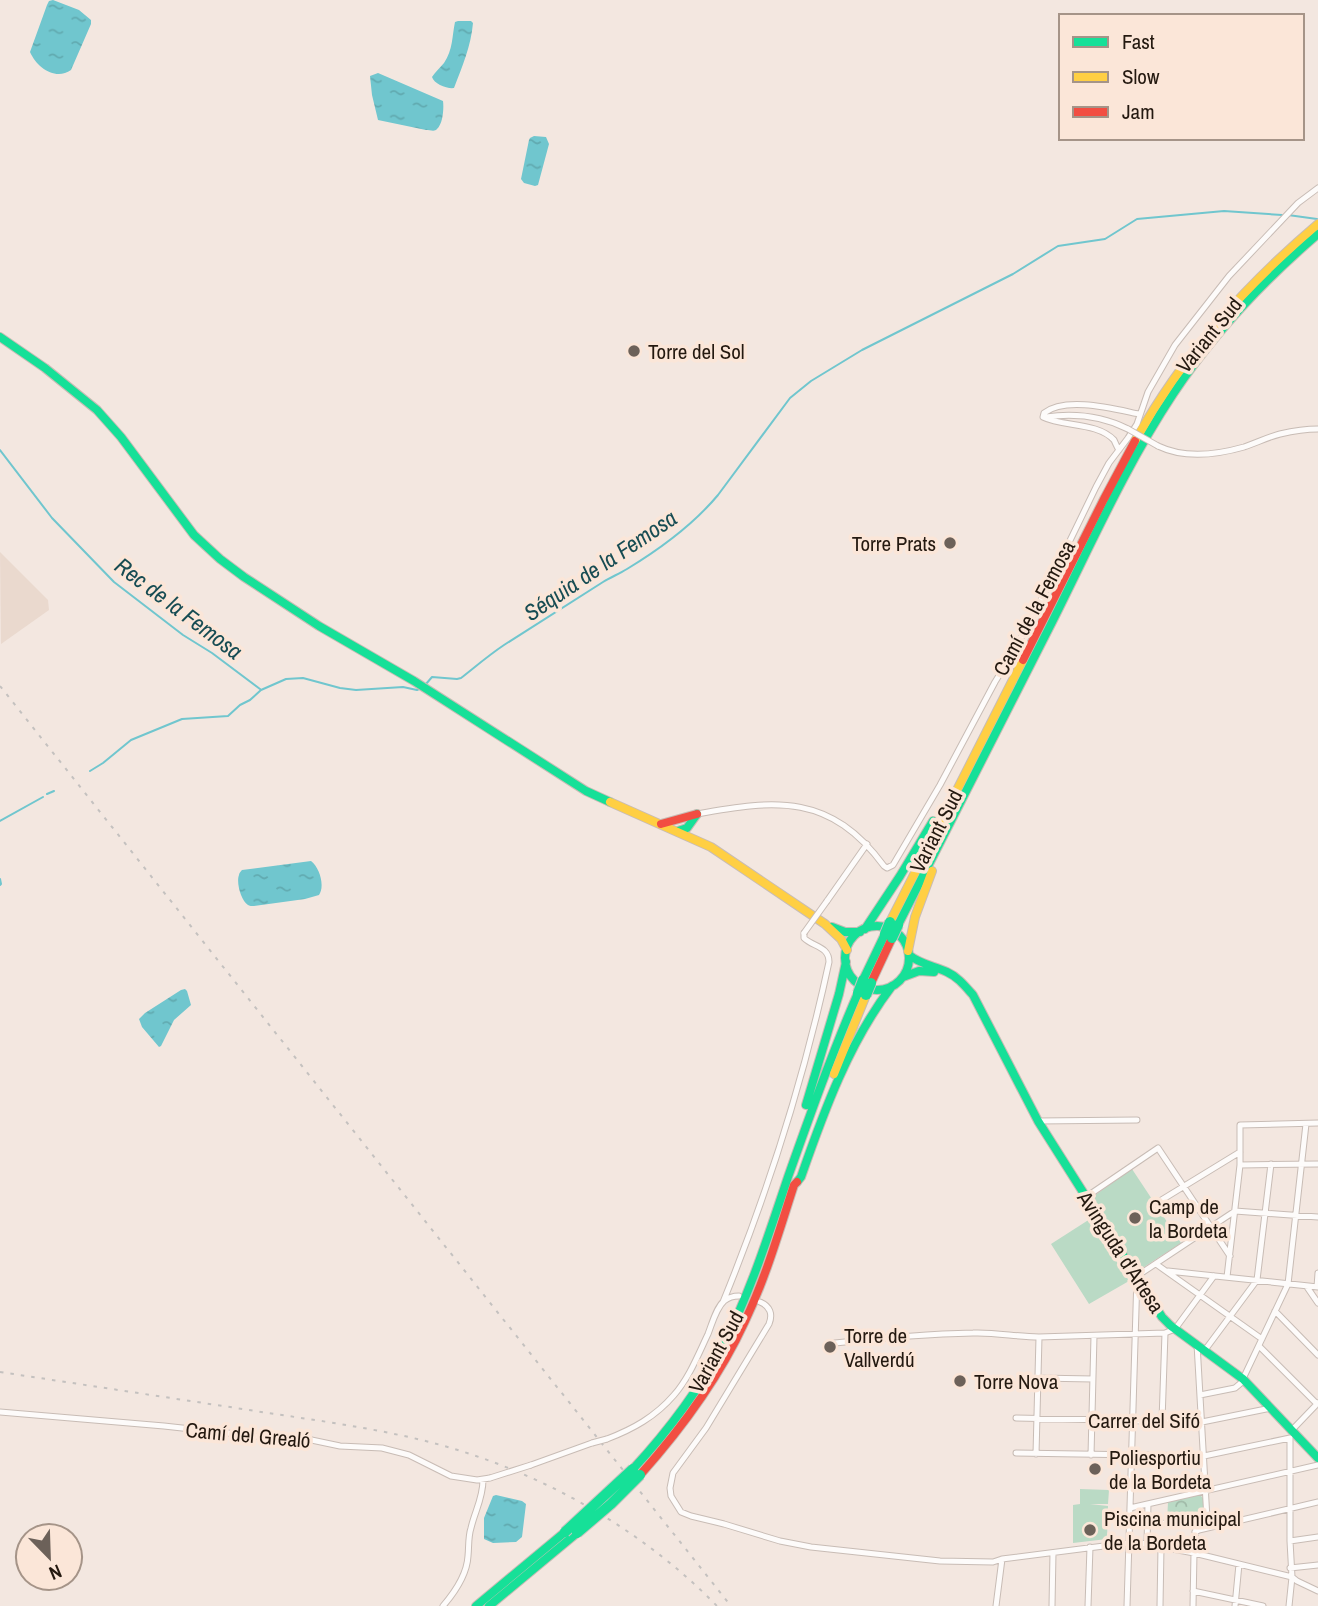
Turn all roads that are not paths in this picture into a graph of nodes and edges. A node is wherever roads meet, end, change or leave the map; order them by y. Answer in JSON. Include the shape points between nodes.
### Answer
{"nodes":[{"id":1,"x":1318,"y":188,"type":"edge"},
{"id":2,"x":1318,"y":218,"type":"edge"},
{"id":3,"x":1318,"y":224,"type":"edge"},
{"id":4,"x":1309,"y":233,"type":"edge"},
{"id":5,"x":0,"y":337,"type":"edge"},
{"id":6,"x":1139,"y":414,"type":"junction"},
{"id":7,"x":1043,"y":417,"type":"junction"},
{"id":8,"x":1318,"y":429,"type":"edge"},
{"id":9,"x":1119,"y":450,"type":"junction"},
{"id":10,"x":1012,"y":682,"type":"junction"},
{"id":11,"x":1000,"y":723,"type":"junction"},
{"id":12,"x":697,"y":814,"type":"joint"},
{"id":13,"x":682,"y":828,"type":"junction"},
{"id":14,"x":867,"y":844,"type":"junction"},
{"id":15,"x":825,"y":924,"type":"junction"},
{"id":16,"x":894,"y":924,"type":"junction"},
{"id":17,"x":862,"y":931,"type":"junction"},
{"id":18,"x":847,"y":950,"type":"junction"},
{"id":19,"x":909,"y":953,"type":"junction"},
{"id":20,"x":846,"y":962,"type":"junction"},
{"id":21,"x":929,"y":971,"type":"junction"},
{"id":22,"x":903,"y":977,"type":"junction"},
{"id":23,"x":958,"y":979,"type":"junction"},
{"id":24,"x":892,"y":986,"type":"junction"},
{"id":25,"x":862,"y":994,"type":"junction"},
{"id":26,"x":974,"y":999,"type":"junction"},
{"id":27,"x":1036,"y":1118,"type":"junction"},
{"id":28,"x":1137,"y":1120,"type":"dead end"},
{"id":29,"x":1306,"y":1124,"type":"junction"},
{"id":30,"x":1318,"y":1124,"type":"edge"},
{"id":31,"x":1240,"y":1152,"type":"junction"},
{"id":32,"x":1271,"y":1164,"type":"junction"},
{"id":33,"x":1302,"y":1164,"type":"junction"},
{"id":34,"x":1318,"y":1164,"type":"edge"},
{"id":35,"x":1240,"y":1165,"type":"junction"},
{"id":36,"x":794,"y":1185,"type":"junction"},
{"id":37,"x":1184,"y":1186,"type":"junction"},
{"id":38,"x":1086,"y":1197,"type":"junction"},
{"id":39,"x":1155,"y":1204,"type":"dead end"},
{"id":40,"x":1235,"y":1211,"type":"junction"},
{"id":41,"x":1264,"y":1213,"type":"junction"},
{"id":42,"x":1296,"y":1216,"type":"junction"},
{"id":43,"x":1318,"y":1217,"type":"edge"},
{"id":44,"x":1210,"y":1227,"type":"junction"},
{"id":45,"x":1230,"y":1256,"type":"junction"},
{"id":46,"x":1156,"y":1264,"type":"junction"},
{"id":47,"x":755,"y":1271,"type":"junction"},
{"id":48,"x":1168,"y":1271,"type":"junction"},
{"id":49,"x":1318,"y":1273,"type":"edge"},
{"id":50,"x":1137,"y":1276,"type":"junction"},
{"id":51,"x":1214,"y":1276,"type":"junction"},
{"id":52,"x":1227,"y":1277,"type":"junction"},
{"id":53,"x":1257,"y":1280,"type":"junction"},
{"id":54,"x":1288,"y":1284,"type":"junction"},
{"id":55,"x":1307,"y":1287,"type":"junction"},
{"id":56,"x":1317,"y":1287,"type":"edge"},
{"id":57,"x":1141,"y":1294,"type":"junction"},
{"id":58,"x":1199,"y":1294,"type":"junction"},
{"id":59,"x":739,"y":1296,"type":"dead end"},
{"id":60,"x":723,"y":1302,"type":"junction"},
{"id":61,"x":760,"y":1302,"type":"dead end"},
{"id":62,"x":1318,"y":1303,"type":"edge"},
{"id":63,"x":1275,"y":1311,"type":"junction"},
{"id":64,"x":1229,"y":1316,"type":"junction"},
{"id":65,"x":1170,"y":1331,"type":"junction"},
{"id":66,"x":1135,"y":1334,"type":"junction"},
{"id":67,"x":1094,"y":1336,"type":"junction"},
{"id":68,"x":1039,"y":1337,"type":"junction"},
{"id":69,"x":1260,"y":1342,"type":"junction"},
{"id":70,"x":835,"y":1343,"type":"dead end"},
{"id":71,"x":1201,"y":1347,"type":"junction"},
{"id":72,"x":1318,"y":1355,"type":"edge"},
{"id":73,"x":1038,"y":1378,"type":"junction"},
{"id":74,"x":1093,"y":1379,"type":"junction"},
{"id":75,"x":1243,"y":1379,"type":"junction"},
{"id":76,"x":1200,"y":1395,"type":"junction"},
{"id":77,"x":1317,"y":1404,"type":"edge"},
{"id":78,"x":1271,"y":1408,"type":"junction"},
{"id":79,"x":0,"y":1412,"type":"edge"},
{"id":80,"x":1016,"y":1418,"type":"dead end"},
{"id":81,"x":1037,"y":1419,"type":"junction"},
{"id":82,"x":1092,"y":1420,"type":"junction"},
{"id":83,"x":1132,"y":1421,"type":"junction"},
{"id":84,"x":1163,"y":1421,"type":"junction"},
{"id":85,"x":1202,"y":1422,"type":"junction"},
{"id":86,"x":1292,"y":1434,"type":"junction"},
{"id":87,"x":1016,"y":1453,"type":"dead end"},
{"id":88,"x":1036,"y":1454,"type":"junction"},
{"id":89,"x":1091,"y":1455,"type":"junction"},
{"id":90,"x":1131,"y":1455,"type":"junction"},
{"id":91,"x":1204,"y":1456,"type":"junction"},
{"id":92,"x":1318,"y":1458,"type":"edge"},
{"id":93,"x":1318,"y":1465,"type":"edge"},
{"id":94,"x":636,"y":1472,"type":"junction"},
{"id":95,"x":1291,"y":1472,"type":"junction"},
{"id":96,"x":487,"y":1479,"type":"junction"},
{"id":97,"x":1206,"y":1491,"type":"junction"},
{"id":98,"x":1318,"y":1502,"type":"edge"},
{"id":99,"x":1148,"y":1504,"type":"junction"},
{"id":100,"x":1130,"y":1508,"type":"junction"},
{"id":101,"x":1290,"y":1508,"type":"junction"},
{"id":102,"x":1207,"y":1518,"type":"junction"},
{"id":103,"x":1147,"y":1522,"type":"junction"},
{"id":104,"x":1211,"y":1527,"type":"junction"},
{"id":105,"x":1196,"y":1529,"type":"junction"},
{"id":106,"x":1318,"y":1537,"type":"edge"},
{"id":107,"x":1290,"y":1541,"type":"junction"},
{"id":108,"x":1129,"y":1543,"type":"junction"},
{"id":109,"x":1146,"y":1544,"type":"junction"},
{"id":110,"x":1090,"y":1547,"type":"junction"},
{"id":111,"x":1161,"y":1547,"type":"junction"},
{"id":112,"x":1053,"y":1553,"type":"junction"},
{"id":113,"x":1194,"y":1553,"type":"junction"},
{"id":114,"x":1002,"y":1559,"type":"junction"},
{"id":115,"x":1239,"y":1564,"type":"junction"},
{"id":116,"x":1318,"y":1565,"type":"edge"},
{"id":117,"x":1290,"y":1568,"type":"junction"},
{"id":118,"x":1292,"y":1577,"type":"junction"},
{"id":119,"x":1193,"y":1591,"type":"junction"},
{"id":120,"x":1318,"y":1591,"type":"edge"},
{"id":121,"x":1235,"y":1603,"type":"edge"},
{"id":122,"x":1128,"y":1605,"type":"edge"},
{"id":123,"x":443,"y":1606,"type":"edge"},
{"id":124,"x":476,"y":1606,"type":"edge"},
{"id":125,"x":489,"y":1606,"type":"edge"},
{"id":126,"x":997,"y":1606,"type":"edge"},
{"id":127,"x":1052,"y":1606,"type":"edge"},
{"id":128,"x":1088,"y":1606,"type":"edge"},
{"id":129,"x":1160,"y":1606,"type":"edge"},
{"id":130,"x":1194,"y":1606,"type":"edge"},
{"id":131,"x":1263,"y":1606,"type":"edge"},
{"id":132,"x":1289,"y":1606,"type":"edge"}],
"edges":[{"from":1,"to":6,"type":"street","name":"Camí de la Femosa","via":[[1229,276],[1175,345]]},
{"from":2,"to":4,"type":"main road"},
{"from":3,"to":4,"type":"main road"},
{"from":4,"to":10,"type":"main road","name":"Variant Sud","via":[[1234,303],[1174,378],[1120,470]]},
{"from":4,"to":11,"type":"main road","via":[[1242,305],[1173,394]]},
{"from":5,"to":13,"type":"main road","via":[[97,410],[194,535],[220,559],[319,626],[586,791],[661,824]]},
{"from":6,"to":7,"type":"street","via":[[1098,405],[1068,405],[1047,409]]},
{"from":6,"to":9,"type":"street","name":"Camí de la Femosa"},
{"from":7,"to":8,"type":"street","bridge":true,"via":[[1106,420],[1158,446],[1194,455]]},
{"from":7,"to":9,"type":"street","via":[[1100,431],[1114,440]]},
{"from":9,"to":14,"type":"street","name":"Camí de la Femosa","via":[[903,851],[887,868]]},
{"from":10,"to":16,"type":"main road","name":"Variant Sud"},
{"from":10,"to":17,"type":"main road","via":[[923,839]]},
{"from":11,"to":16,"type":"main road","name":"Variant Sud"},
{"from":11,"to":19,"type":"main road","via":[[922,896]]},
{"from":12,"to":13,"type":"main road"},
{"from":12,"to":14,"type":"street","name":"Camí de la Femosa","via":[[785,804],[832,818]]},
{"from":13,"to":15,"type":"main road"},
{"from":14,"to":60,"type":"street","bridge":true,"via":[[804,933],[807,942],[829,955],[829,962],[803,1069],[747,1244]]},
{"from":15,"to":17,"type":"main road","via":[[842,931]]},
{"from":15,"to":18,"type":"main road"},
{"from":16,"to":25,"type":"main road","name":"Variant Sud","bridge":true},
{"from":17,"to":18,"type":"main road"},
{"from":17,"to":19,"type":"main road","via":[[877,926],[894,931]]},
{"from":18,"to":20,"type":"main road"},
{"from":19,"to":22,"type":"main road"},
{"from":19,"to":23,"type":"main road","via":[[918,962]]},
{"from":20,"to":24,"type":"main road","via":[[861,985],[879,990]]},
{"from":20,"to":47,"type":"main road"},
{"from":21,"to":22,"type":"main road"},
{"from":21,"to":23,"type":"main road"},
{"from":21,"to":26,"type":"main road","via":[[953,980]]},
{"from":22,"to":24,"type":"main road"},
{"from":23,"to":26,"type":"main road"},
{"from":24,"to":36,"type":"main road","via":[[845,1065]]},
{"from":25,"to":36,"type":"main road","name":"Variant Sud"},
{"from":25,"to":47,"type":"main road","name":"Variant Sud","via":[[814,1103]]},
{"from":26,"to":27,"type":"main road","name":"Avinguda d'Artesa"},
{"from":27,"to":28,"type":"street"},
{"from":27,"to":38,"type":"main road","name":"Avinguda d'Artesa"},
{"from":29,"to":30,"type":"street"},
{"from":29,"to":31,"type":"street","via":[[1240,1125]]},
{"from":29,"to":33,"type":"street"},
{"from":31,"to":35,"type":"street"},
{"from":31,"to":37,"type":"street"},
{"from":32,"to":33,"type":"street"},
{"from":32,"to":35,"type":"street"},
{"from":32,"to":41,"type":"street"},
{"from":33,"to":34,"type":"street"},
{"from":33,"to":42,"type":"street"},
{"from":35,"to":40,"type":"street"},
{"from":36,"to":94,"type":"main road","via":[[756,1296],[731,1349],[688,1417]]},
{"from":37,"to":38,"type":"street","via":[[1158,1148]]},
{"from":37,"to":39,"type":"street"},
{"from":37,"to":44,"type":"street"},
{"from":38,"to":50,"type":"main road","name":"Avinguda d'Artesa"},
{"from":40,"to":41,"type":"street"},
{"from":40,"to":44,"type":"street"},
{"from":40,"to":45,"type":"street"},
{"from":41,"to":42,"type":"street"},
{"from":41,"to":53,"type":"street"},
{"from":42,"to":43,"type":"street"},
{"from":42,"to":54,"type":"street"},
{"from":44,"to":45,"type":"street"},
{"from":44,"to":46,"type":"street"},
{"from":45,"to":52,"type":"street"},
{"from":46,"to":48,"type":"street"},
{"from":46,"to":50,"type":"street"},
{"from":47,"to":94,"type":"main road","name":"Variant Sud","via":[[732,1326],[701,1381]]},
{"from":48,"to":51,"type":"street"},
{"from":48,"to":58,"type":"street"},
{"from":49,"to":56,"type":"street"},
{"from":50,"to":57,"type":"main road","name":"Avinguda d'Artesa"},
{"from":51,"to":52,"type":"street"},
{"from":51,"to":58,"type":"street"},
{"from":52,"to":53,"type":"street"},
{"from":53,"to":54,"type":"street"},
{"from":53,"to":64,"type":"street"},
{"from":54,"to":55,"type":"street"},
{"from":54,"to":63,"type":"street"},
{"from":55,"to":56,"type":"street"},
{"from":55,"to":62,"type":"street"},
{"from":57,"to":65,"type":"main road","name":"Avinguda d'Artesa"},
{"from":57,"to":66,"type":"street"},
{"from":58,"to":64,"type":"street"},
{"from":58,"to":65,"type":"street"},
{"from":59,"to":60,"type":"street"},
{"from":60,"to":96,"type":"street","bridge":true,"via":[[673,1396],[646,1420],[607,1439]]},
{"from":61,"to":114,"type":"street","via":[[770,1310],[769,1324],[673,1473],[671,1496],[681,1512],[811,1547],[940,1561]]},
{"from":63,"to":69,"type":"street"},
{"from":63,"to":72,"type":"street"},
{"from":64,"to":69,"type":"street"},
{"from":64,"to":71,"type":"street"},
{"from":65,"to":66,"type":"street"},
{"from":65,"to":71,"type":"main road","name":"Avinguda d'Artesa"},
{"from":65,"to":84,"type":"street"},
{"from":66,"to":67,"type":"street"},
{"from":66,"to":83,"type":"street"},
{"from":67,"to":68,"type":"street"},
{"from":67,"to":74,"type":"street"},
{"from":68,"to":70,"type":"street","via":[[973,1333]]},
{"from":68,"to":73,"type":"street"},
{"from":69,"to":75,"type":"street"},
{"from":69,"to":77,"type":"street"},
{"from":71,"to":75,"type":"main road","name":"Avinguda d'Artesa"},
{"from":71,"to":76,"type":"street"},
{"from":73,"to":74,"type":"street"},
{"from":73,"to":81,"type":"street"},
{"from":74,"to":82,"type":"street"},
{"from":75,"to":76,"type":"street","via":[[1235,1388]]},
{"from":75,"to":78,"type":"main road","name":"Avinguda d'Artesa"},
{"from":76,"to":85,"type":"street"},
{"from":77,"to":86,"type":"street"},
{"from":78,"to":85,"type":"street","name":"Carrer del Sifó"},
{"from":78,"to":86,"type":"main road","name":"Avinguda d'Artesa"},
{"from":79,"to":96,"type":"street","name":"Camí del Grealó","via":[[382,1448],[409,1455],[451,1476]]},
{"from":80,"to":81,"type":"street","name":"Carrer del Sifó"},
{"from":81,"to":82,"type":"street","name":"Carrer del Sifó"},
{"from":81,"to":88,"type":"street"},
{"from":82,"to":83,"type":"street","name":"Carrer del Sifó"},
{"from":82,"to":89,"type":"street"},
{"from":83,"to":84,"type":"street","name":"Carrer del Sifó"},
{"from":83,"to":90,"type":"street"},
{"from":84,"to":85,"type":"street","name":"Carrer del Sifó"},
{"from":85,"to":91,"type":"street"},
{"from":86,"to":91,"type":"street"},
{"from":86,"to":92,"type":"main road","name":"Avinguda d'Artesa"},
{"from":86,"to":95,"type":"street"},
{"from":87,"to":88,"type":"street"},
{"from":88,"to":89,"type":"street"},
{"from":89,"to":90,"type":"street"},
{"from":90,"to":91,"type":"street"},
{"from":90,"to":100,"type":"street"},
{"from":91,"to":97,"type":"street"},
{"from":93,"to":95,"type":"street"},
{"from":94,"to":124,"type":"main road","bridge":true},
{"from":94,"to":125,"type":"main road","bridge":true,"via":[[611,1504]]},
{"from":95,"to":97,"type":"street"},
{"from":95,"to":101,"type":"street"},
{"from":96,"to":123,"type":"street","via":[[470,1532],[466,1570]]},
{"from":97,"to":99,"type":"street"},
{"from":97,"to":102,"type":"street"},
{"from":98,"to":101,"type":"street"},
{"from":99,"to":100,"type":"street"},
{"from":99,"to":103,"type":"street"},
{"from":100,"to":108,"type":"street"},
{"from":101,"to":104,"type":"street"},
{"from":101,"to":107,"type":"street"},
{"from":102,"to":104,"type":"street"},
{"from":102,"to":105,"type":"street"},
{"from":103,"to":105,"type":"street"},
{"from":103,"to":109,"type":"street"},
{"from":104,"to":105,"type":"street"},
{"from":105,"to":113,"type":"street"},
{"from":106,"to":107,"type":"street"},
{"from":107,"to":117,"type":"street"},
{"from":108,"to":109,"type":"street"},
{"from":108,"to":110,"type":"street"},
{"from":108,"to":122,"type":"street"},
{"from":109,"to":111,"type":"street"},
{"from":110,"to":112,"type":"street"},
{"from":110,"to":128,"type":"street"},
{"from":111,"to":113,"type":"street"},
{"from":111,"to":129,"type":"street"},
{"from":112,"to":114,"type":"street"},
{"from":112,"to":127,"type":"street"},
{"from":113,"to":115,"type":"street"},
{"from":113,"to":119,"type":"street"},
{"from":114,"to":126,"type":"street"},
{"from":115,"to":118,"type":"street"},
{"from":115,"to":121,"type":"street"},
{"from":116,"to":117,"type":"street"},
{"from":117,"to":118,"type":"street"},
{"from":118,"to":120,"type":"street"},
{"from":118,"to":132,"type":"street"},
{"from":119,"to":121,"type":"street"},
{"from":119,"to":130,"type":"street"},
{"from":121,"to":131,"type":"street"}]}
